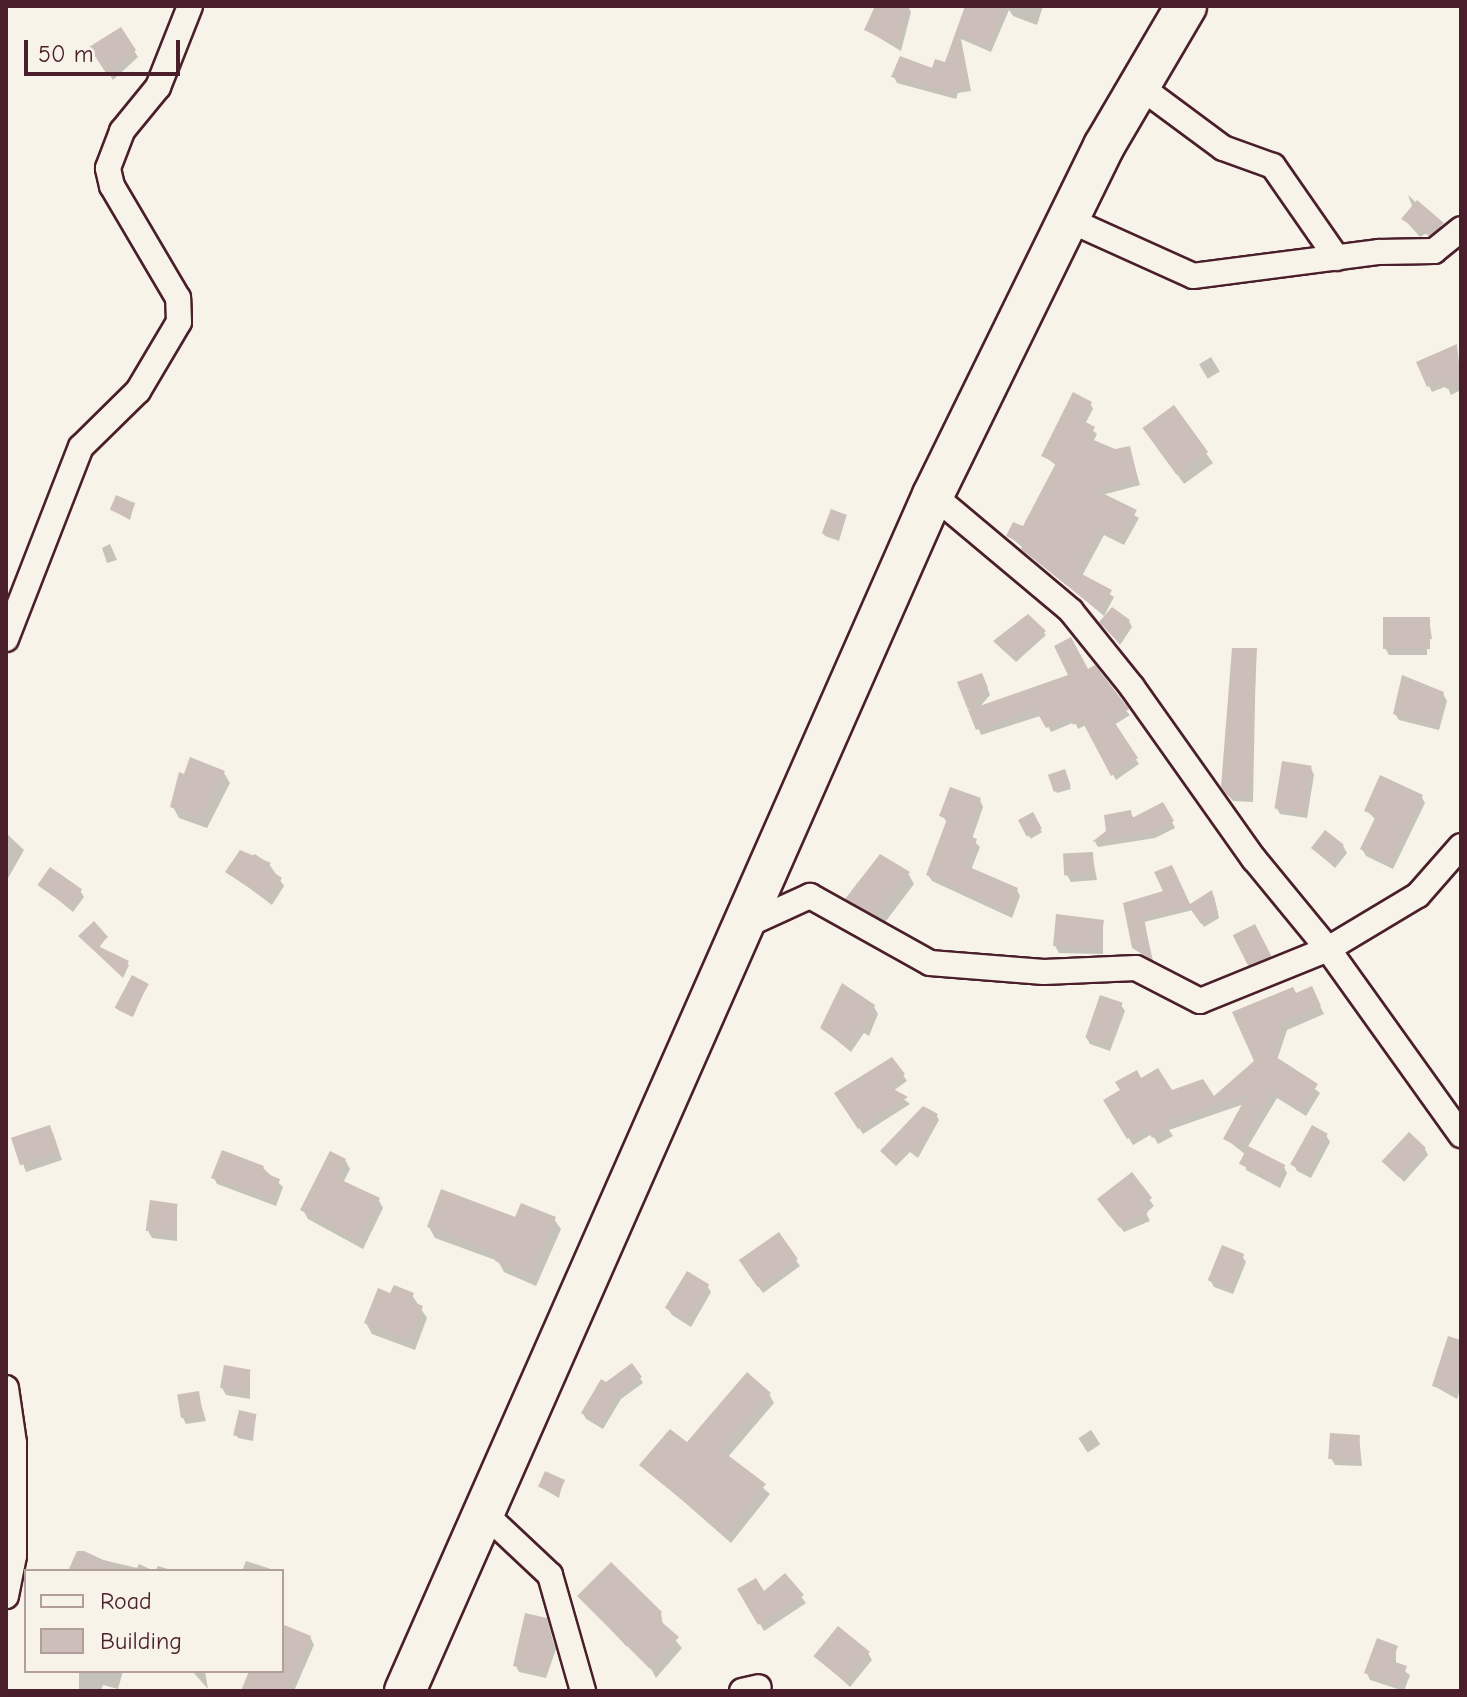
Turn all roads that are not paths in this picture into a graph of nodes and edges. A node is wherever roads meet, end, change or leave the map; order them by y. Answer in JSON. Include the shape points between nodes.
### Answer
{"nodes":[{"id":1,"x":190,"y":6,"type":"edge"},
{"id":2,"x":1186,"y":6,"type":"edge"},
{"id":3,"x":1138,"y":85,"type":"junction"},
{"id":4,"x":1067,"y":219,"type":"junction"},
{"id":5,"x":1461,"y":229,"type":"edge"},
{"id":6,"x":1337,"y":258,"type":"junction"},
{"id":7,"x":933,"y":495,"type":"junction"},
{"id":8,"x":6,"y":639,"type":"edge"},
{"id":9,"x":1461,"y":846,"type":"edge"},
{"id":10,"x":742,"y":927,"type":"junction"},
{"id":11,"x":1328,"y":949,"type":"junction"},
{"id":12,"x":1461,"y":1135,"type":"edge"},
{"id":13,"x":6,"y":1388,"type":"edge"},
{"id":14,"x":483,"y":1512,"type":"junction"},
{"id":15,"x":6,"y":1596,"type":"edge"},
{"id":16,"x":405,"y":1691,"type":"edge"},
{"id":17,"x":583,"y":1691,"type":"edge"}],
"edges":[{"from":1,"to":8,"type":"street","via":[[158,87],[122,131],[108,168],[112,186],[178,298],[179,322],[138,391],[81,447]]},
{"from":2,"to":3,"type":"highway"},
{"from":3,"to":4,"type":"highway"},
{"from":3,"to":6,"type":"street","via":[[1223,148],[1273,166]]},
{"from":4,"to":6,"type":"street","via":[[1193,276]]},
{"from":4,"to":7,"type":"highway"},
{"from":5,"to":6,"type":"street","via":[[1434,251]]},
{"from":7,"to":10,"type":"highway"},
{"from":7,"to":11,"type":"street","via":[[1071,611],[1254,859]]},
{"from":9,"to":11,"type":"street","via":[[1418,895]]},
{"from":10,"to":11,"type":"street","via":[[810,896],[930,963],[1044,972],[1136,968],[1200,1001]]},
{"from":10,"to":14,"type":"highway"},
{"from":11,"to":12,"type":"street"},
{"from":13,"to":15,"type":"street","via":[[14,1443],[14,1556]]},
{"from":14,"to":16,"type":"highway"},
{"from":14,"to":17,"type":"street","via":[[550,1575]]}]}
